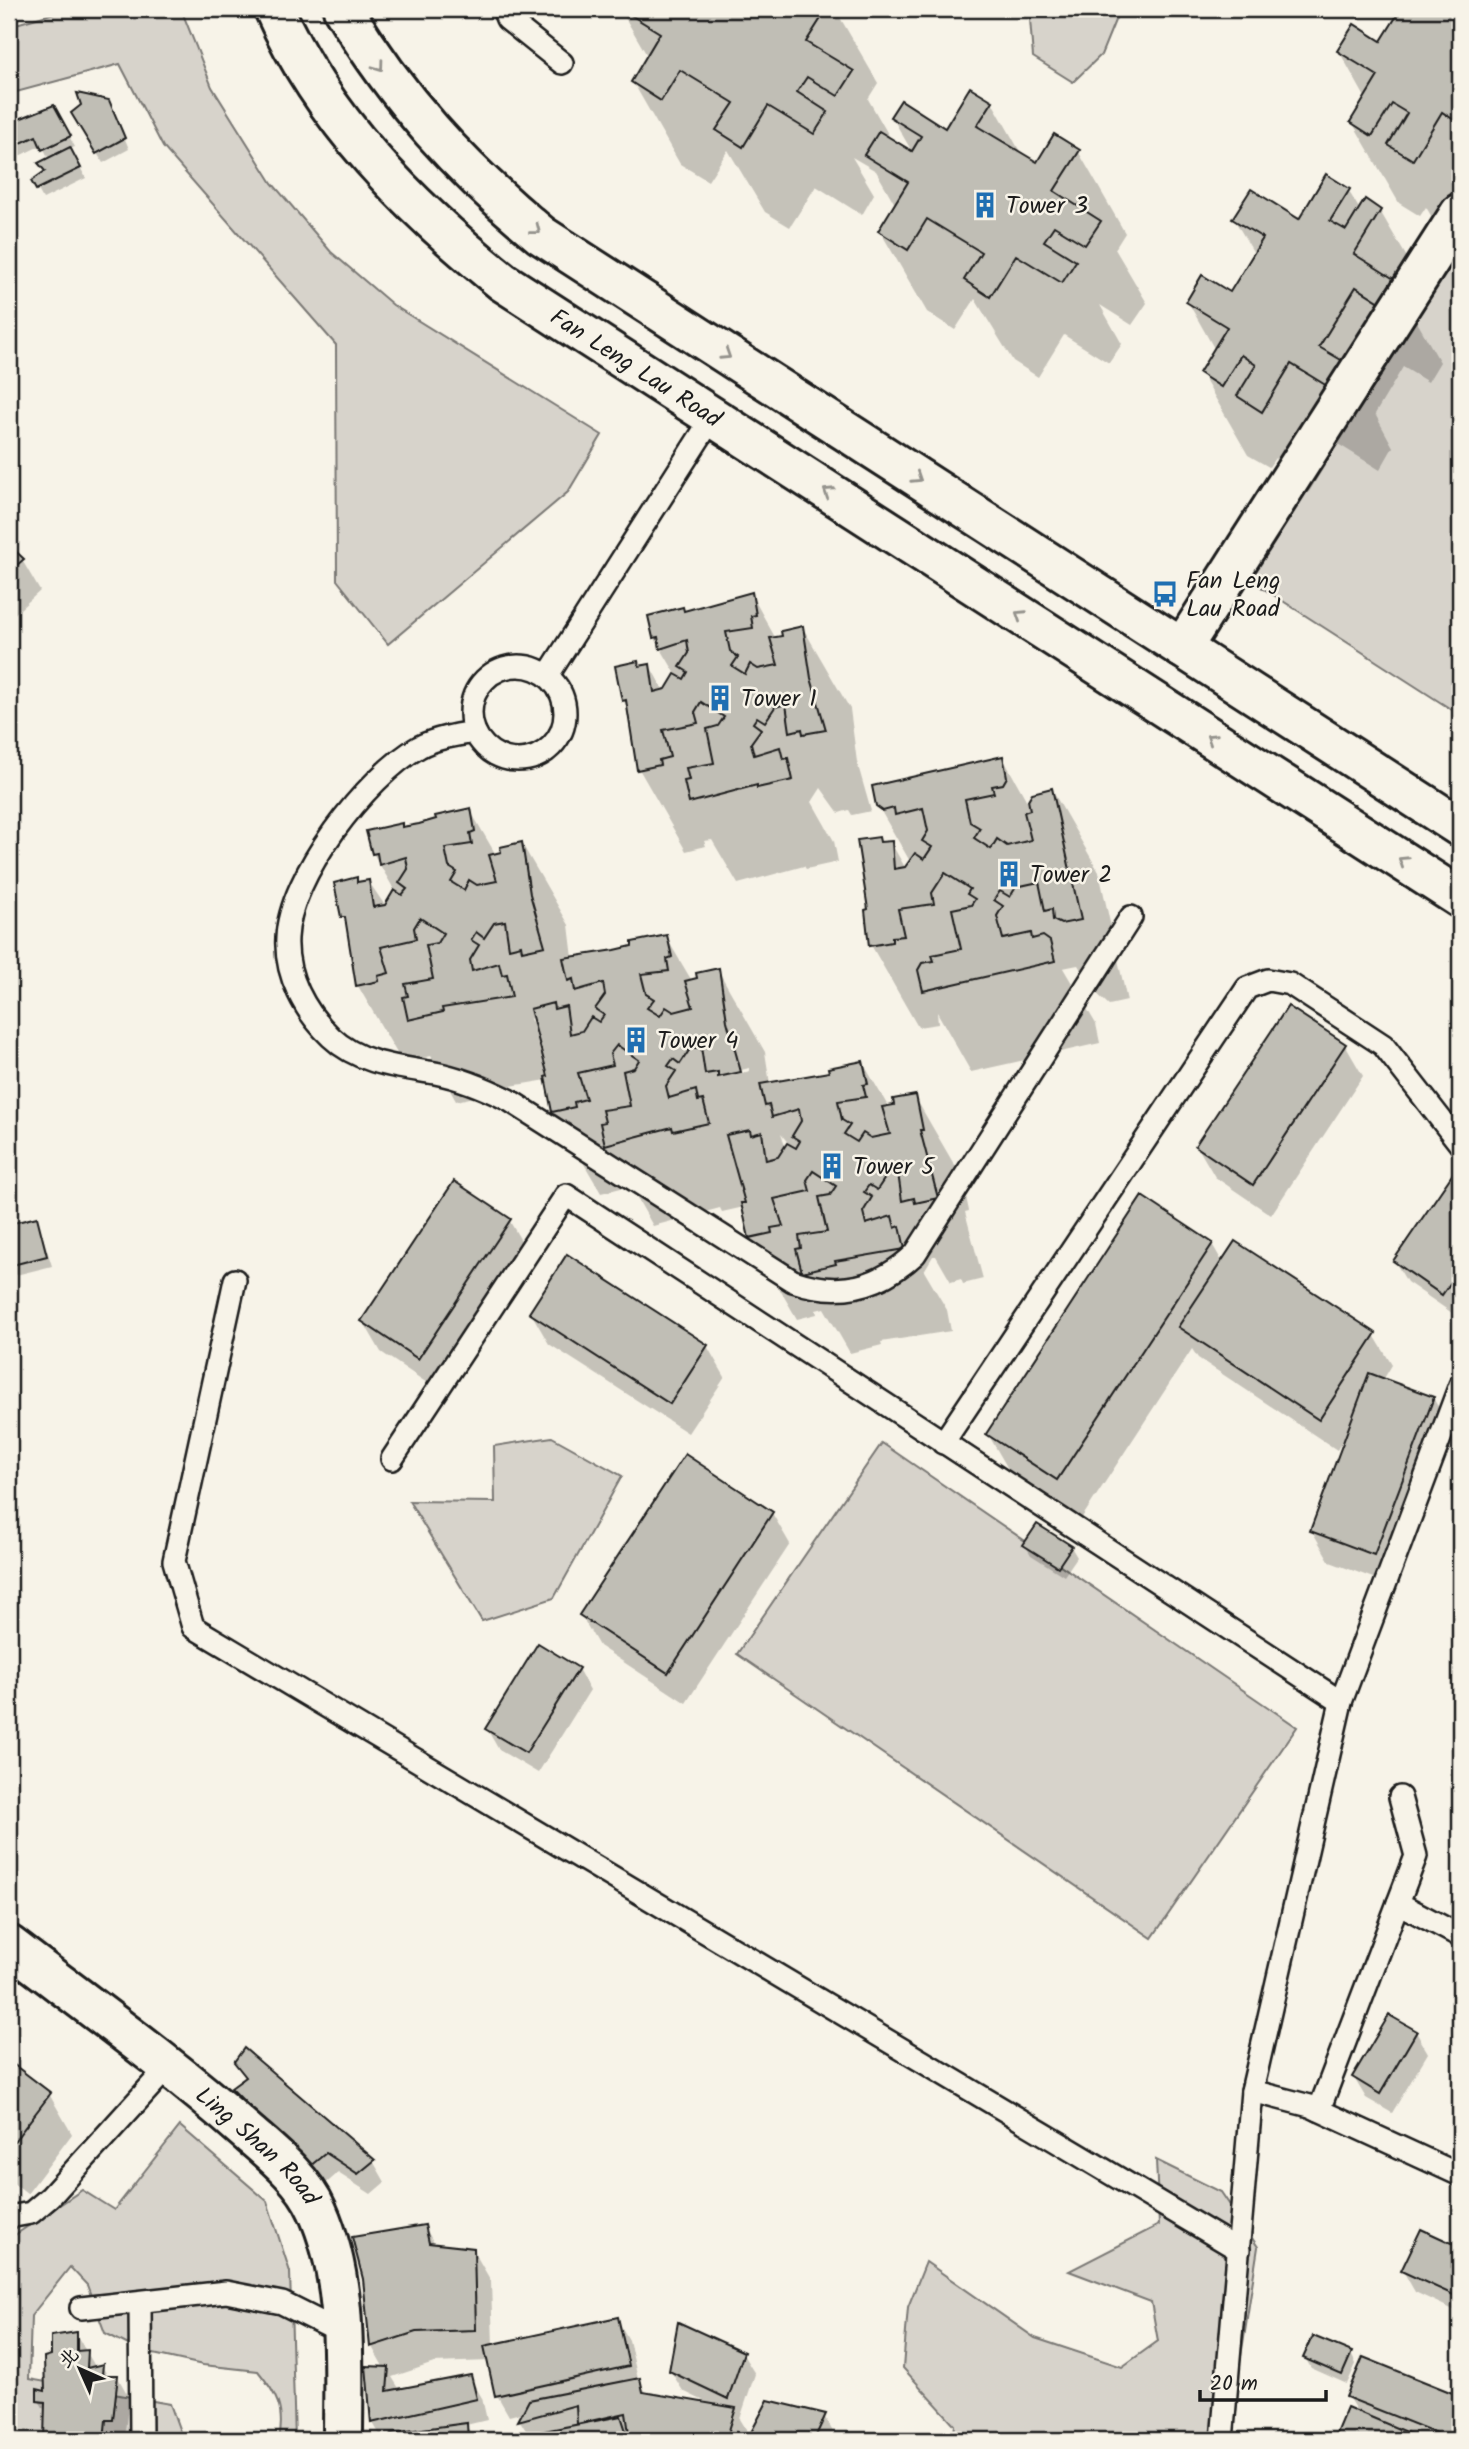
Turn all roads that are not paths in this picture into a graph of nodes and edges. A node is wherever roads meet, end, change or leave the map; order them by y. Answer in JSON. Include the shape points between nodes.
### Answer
{"nodes":[{"id":1,"x":274,"y":9,"type":"edge"},
{"id":2,"x":343,"y":9,"type":"edge"},
{"id":3,"x":503,"y":9,"type":"edge"},
{"id":4,"x":562,"y":63,"type":"dead end"},
{"id":5,"x":1460,"y":213,"type":"edge"},
{"id":6,"x":712,"y":418,"type":"junction"},
{"id":7,"x":1182,"y":648,"type":"junction"},
{"id":8,"x":548,"y":675,"type":"junction"},
{"id":9,"x":475,"y":732,"type":"junction"},
{"id":10,"x":1460,"y":827,"type":"edge"},
{"id":11,"x":1460,"y":898,"type":"edge"},
{"id":12,"x":1131,"y":917,"type":"dead end"},
{"id":13,"x":1460,"y":1144,"type":"edge"},
{"id":14,"x":235,"y":1280,"type":"dead end"},
{"id":15,"x":1460,"y":1385,"type":"edge"},
{"id":16,"x":943,"y":1443,"type":"junction"},
{"id":17,"x":392,"y":1459,"type":"dead end"},
{"id":18,"x":1341,"y":1702,"type":"junction"},
{"id":19,"x":1400,"y":1797,"type":"dead end"},
{"id":20,"x":1398,"y":1903,"type":"junction"},
{"id":21,"x":1460,"y":1936,"type":"edge"},
{"id":22,"x":9,"y":1945,"type":"edge"},
{"id":23,"x":168,"y":2067,"type":"junction"},
{"id":24,"x":1252,"y":2091,"type":"junction"},
{"id":25,"x":1319,"y":2110,"type":"junction"},
{"id":26,"x":1460,"y":2175,"type":"edge"},
{"id":27,"x":9,"y":2217,"type":"edge"},
{"id":28,"x":1239,"y":2250,"type":"junction"},
{"id":29,"x":140,"y":2302,"type":"junction"},
{"id":30,"x":81,"y":2308,"type":"dead end"},
{"id":31,"x":344,"y":2334,"type":"junction"},
{"id":32,"x":141,"y":2440,"type":"edge"},
{"id":33,"x":343,"y":2440,"type":"edge"},
{"id":34,"x":1222,"y":2440,"type":"edge"}],
"edges":[{"from":1,"to":6,"type":"street","name":"Fan Leng Lau Road","via":[[286,38],[321,94],[361,147],[452,241],[503,282]]},
{"from":2,"to":7,"type":"street","one_way":true,"via":[[373,58],[433,135],[541,234]]},
{"from":3,"to":4,"type":"lane","via":[[508,19]]},
{"from":5,"to":7,"type":"street"},
{"from":6,"to":8,"type":"lane"},
{"from":11,"to":6,"type":"street","name":"Fan Leng Lau Road","one_way":true},
{"from":7,"to":10,"type":"street"},
{"from":8,"to":9,"type":"lane","via":[[518,665],[489,676],[472,701]]},
{"from":8,"to":9,"type":"lane","via":[[564,701],[564,724],[554,745],[541,755],[510,760],[483,746]]},
{"from":9,"to":12,"type":"lane","via":[[429,743],[397,762],[344,818],[316,858],[293,902],[286,940],[292,977],[307,1011],[333,1039],[356,1054],[382,1064],[460,1079],[509,1100],[793,1281],[814,1288],[836,1291],[869,1285],[915,1254]]},
{"from":13,"to":16,"type":"lane","via":[[1383,1045],[1290,984],[1268,980],[1247,988]]},
{"from":14,"to":28,"type":"lane","via":[[174,1561],[193,1627]]},
{"from":15,"to":18,"type":"lane"},
{"from":16,"to":17,"type":"lane","via":[[566,1195]]},
{"from":16,"to":18,"type":"lane"},
{"from":18,"to":24,"type":"lane"},
{"from":19,"to":20,"type":"lane","via":[[1416,1856]]},
{"from":20,"to":21,"type":"lane"},
{"from":20,"to":25,"type":"lane"},
{"from":22,"to":23,"type":"street","name":"Ling Shan Road"},
{"from":23,"to":27,"type":"lane","via":[[50,2197],[31,2213]]},
{"from":23,"to":31,"type":"street","name":"Ling Shan Road","via":[[285,2166],[317,2208],[332,2255]]},
{"from":24,"to":25,"type":"lane"},
{"from":24,"to":28,"type":"lane"},
{"from":25,"to":26,"type":"lane"},
{"from":28,"to":34,"type":"lane"},
{"from":29,"to":30,"type":"lane"},
{"from":29,"to":31,"type":"lane","via":[[226,2292],[259,2297]]},
{"from":29,"to":32,"type":"lane"},
{"from":31,"to":33,"type":"street","name":"Ling Shan Road"}]}
